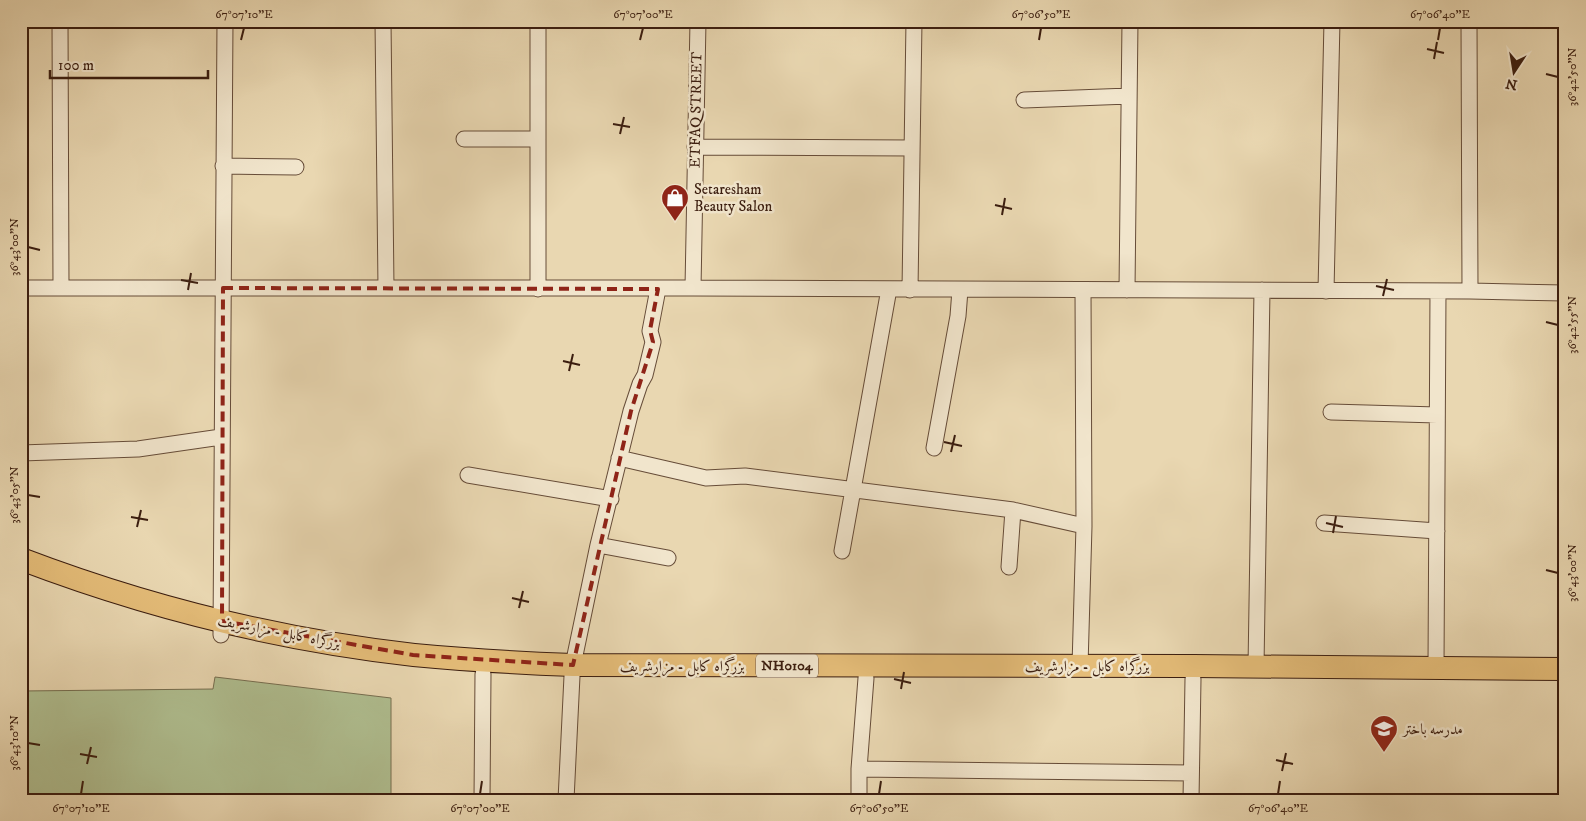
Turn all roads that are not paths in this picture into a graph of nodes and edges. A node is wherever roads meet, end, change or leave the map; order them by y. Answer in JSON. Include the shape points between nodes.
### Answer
{"nodes":[{"id":1,"x":60,"y":21,"type":"edge"},
{"id":2,"x":224,"y":21,"type":"edge"},
{"id":3,"x":383,"y":21,"type":"edge"},
{"id":4,"x":538,"y":21,"type":"edge"},
{"id":5,"x":698,"y":21,"type":"edge"},
{"id":6,"x":914,"y":21,"type":"edge"},
{"id":7,"x":1130,"y":21,"type":"edge"},
{"id":8,"x":1332,"y":21,"type":"edge"},
{"id":9,"x":1469,"y":21,"type":"edge"},
{"id":10,"x":1129,"y":96,"type":"junction"},
{"id":11,"x":1024,"y":100,"type":"dead end"},
{"id":12,"x":538,"y":139,"type":"junction"},
{"id":13,"x":464,"y":140,"type":"dead end"},
{"id":14,"x":695,"y":147,"type":"junction"},
{"id":15,"x":912,"y":148,"type":"junction"},
{"id":16,"x":223,"y":166,"type":"junction"},
{"id":17,"x":296,"y":167,"type":"dead end"},
{"id":18,"x":21,"y":288,"type":"edge"},
{"id":19,"x":61,"y":288,"type":"junction"},
{"id":20,"x":223,"y":288,"type":"junction"},
{"id":21,"x":386,"y":288,"type":"junction"},
{"id":22,"x":693,"y":288,"type":"junction"},
{"id":23,"x":538,"y":289,"type":"junction"},
{"id":24,"x":658,"y":289,"type":"junction"},
{"id":25,"x":888,"y":289,"type":"junction"},
{"id":26,"x":910,"y":290,"type":"junction"},
{"id":27,"x":960,"y":290,"type":"junction"},
{"id":28,"x":1083,"y":290,"type":"junction"},
{"id":29,"x":1127,"y":290,"type":"junction"},
{"id":30,"x":1262,"y":290,"type":"junction"},
{"id":31,"x":1326,"y":291,"type":"junction"},
{"id":32,"x":1438,"y":291,"type":"junction"},
{"id":33,"x":1470,"y":291,"type":"junction"},
{"id":34,"x":1565,"y":293,"type":"edge"},
{"id":35,"x":1332,"y":412,"type":"dead end"},
{"id":36,"x":1437,"y":415,"type":"junction"},
{"id":37,"x":221,"y":437,"type":"junction"},
{"id":38,"x":934,"y":448,"type":"dead end"},
{"id":39,"x":21,"y":453,"type":"edge"},
{"id":40,"x":620,"y":458,"type":"junction"},
{"id":41,"x":468,"y":475,"type":"dead end"},
{"id":42,"x":853,"y":491,"type":"junction"},
{"id":43,"x":611,"y":499,"type":"junction"},
{"id":44,"x":1013,"y":510,"type":"junction"},
{"id":45,"x":1324,"y":523,"type":"dead end"},
{"id":46,"x":1084,"y":526,"type":"junction"},
{"id":47,"x":1437,"y":531,"type":"junction"},
{"id":48,"x":598,"y":545,"type":"junction"},
{"id":49,"x":842,"y":551,"type":"dead end"},
{"id":50,"x":668,"y":558,"type":"dead end"},
{"id":51,"x":21,"y":559,"type":"edge"},
{"id":52,"x":1009,"y":567,"type":"dead end"},
{"id":53,"x":21,"y":573,"type":"edge"},
{"id":54,"x":221,"y":628,"type":"junction"},
{"id":55,"x":1080,"y":666,"type":"junction"},
{"id":56,"x":1256,"y":667,"type":"junction"},
{"id":57,"x":1436,"y":668,"type":"junction"},
{"id":58,"x":1565,"y":669,"type":"edge"},
{"id":59,"x":573,"y":671,"type":"junction"},
{"id":60,"x":483,"y":674,"type":"junction"},
{"id":61,"x":866,"y":678,"type":"junction"},
{"id":62,"x":1193,"y":679,"type":"junction"},
{"id":63,"x":1565,"y":682,"type":"edge"},
{"id":64,"x":859,"y":769,"type":"junction"},
{"id":65,"x":1191,"y":773,"type":"junction"},
{"id":66,"x":482,"y":800,"type":"edge"},
{"id":67,"x":566,"y":800,"type":"edge"},
{"id":68,"x":859,"y":800,"type":"edge"},
{"id":69,"x":1190,"y":800,"type":"edge"}],
"edges":[{"from":1,"to":19,"type":"street"},
{"from":2,"to":16,"type":"street"},
{"from":3,"to":21,"type":"street"},
{"from":4,"to":12,"type":"street"},
{"from":5,"to":14,"type":"street","name":"ETFAQ STREET"},
{"from":6,"to":15,"type":"street"},
{"from":7,"to":10,"type":"street"},
{"from":8,"to":31,"type":"street"},
{"from":9,"to":33,"type":"street"},
{"from":10,"to":11,"type":"street"},
{"from":10,"to":29,"type":"street"},
{"from":12,"to":13,"type":"street"},
{"from":12,"to":23,"type":"street"},
{"from":14,"to":15,"type":"street"},
{"from":14,"to":22,"type":"street","name":"ETFAQ STREET"},
{"from":15,"to":26,"type":"street"},
{"from":16,"to":17,"type":"street"},
{"from":16,"to":20,"type":"street"},
{"from":18,"to":19,"type":"street"},
{"from":19,"to":20,"type":"street"},
{"from":20,"to":21,"type":"street"},
{"from":20,"to":37,"type":"street"},
{"from":21,"to":23,"type":"street"},
{"from":22,"to":24,"type":"street"},
{"from":22,"to":25,"type":"street"},
{"from":23,"to":24,"type":"street"},
{"from":24,"to":40,"type":"street","via":[[650,330],[653,342],[645,376],[631,410]]},
{"from":25,"to":26,"type":"street"},
{"from":25,"to":42,"type":"street"},
{"from":26,"to":27,"type":"street"},
{"from":27,"to":28,"type":"street"},
{"from":27,"to":38,"type":"street"},
{"from":28,"to":29,"type":"street"},
{"from":28,"to":46,"type":"street"},
{"from":29,"to":30,"type":"street"},
{"from":30,"to":31,"type":"street"},
{"from":30,"to":56,"type":"street"},
{"from":31,"to":32,"type":"street"},
{"from":32,"to":33,"type":"street"},
{"from":32,"to":36,"type":"street"},
{"from":33,"to":34,"type":"street"},
{"from":35,"to":36,"type":"street"},
{"from":36,"to":47,"type":"street"},
{"from":37,"to":39,"type":"street","via":[[138,449]]},
{"from":37,"to":54,"type":"street"},
{"from":40,"to":42,"type":"street","via":[[706,478],[745,476]]},
{"from":40,"to":43,"type":"street"},
{"from":41,"to":43,"type":"street"},
{"from":42,"to":44,"type":"street"},
{"from":42,"to":49,"type":"street"},
{"from":43,"to":48,"type":"street"},
{"from":44,"to":46,"type":"street"},
{"from":44,"to":52,"type":"street"},
{"from":45,"to":47,"type":"street"},
{"from":46,"to":55,"type":"street"},
{"from":47,"to":57,"type":"street"},
{"from":48,"to":50,"type":"street"},
{"from":48,"to":59,"type":"street"},
{"from":51,"to":54,"type":"highway","name":"بزرگراه کابل - مزارشریف","number":"NH0104"},
{"from":53,"to":54,"type":"highway","name":"بزرگراه کابل - مزارشریف","number":"NH0104","via":[[84,596]]},
{"from":54,"to":59,"type":"highway","name":"بزرگراه کابل - مزارشریف","number":"NH0104","via":[[413,655]]},
{"from":54,"to":60,"type":"highway","name":"بزرگراه کابل - مزارشریف","number":"NH0104","via":[[316,654]]},
{"from":55,"to":56,"type":"highway","name":"بزرگراه کابل - مزارشریف","number":"NH0104"},
{"from":55,"to":59,"type":"highway","name":"بزرگراه کابل - مزارشریف","number":"NH0104"},
{"from":56,"to":57,"type":"highway","name":"بزرگراه کابل - مزارشریف","number":"NH0104"},
{"from":57,"to":58,"type":"highway","name":"بزرگراه کابل - مزارشریف","number":"NH0104"},
{"from":59,"to":60,"type":"highway","name":"بزرگراه کابل - مزارشریف","number":"NH0104"},
{"from":59,"to":61,"type":"highway","name":"بزرگراه کابل - مزارشریف","number":"NH0104"},
{"from":59,"to":67,"type":"street"},
{"from":60,"to":66,"type":"street"},
{"from":61,"to":62,"type":"highway","name":"بزرگراه کابل - مزارشریف","number":"NH0104"},
{"from":61,"to":64,"type":"street"},
{"from":62,"to":63,"type":"highway","name":"بزرگراه کابل - مزارشریف","number":"NH0104"},
{"from":62,"to":65,"type":"street"},
{"from":64,"to":65,"type":"street"},
{"from":64,"to":68,"type":"street"},
{"from":65,"to":69,"type":"street"}]}
